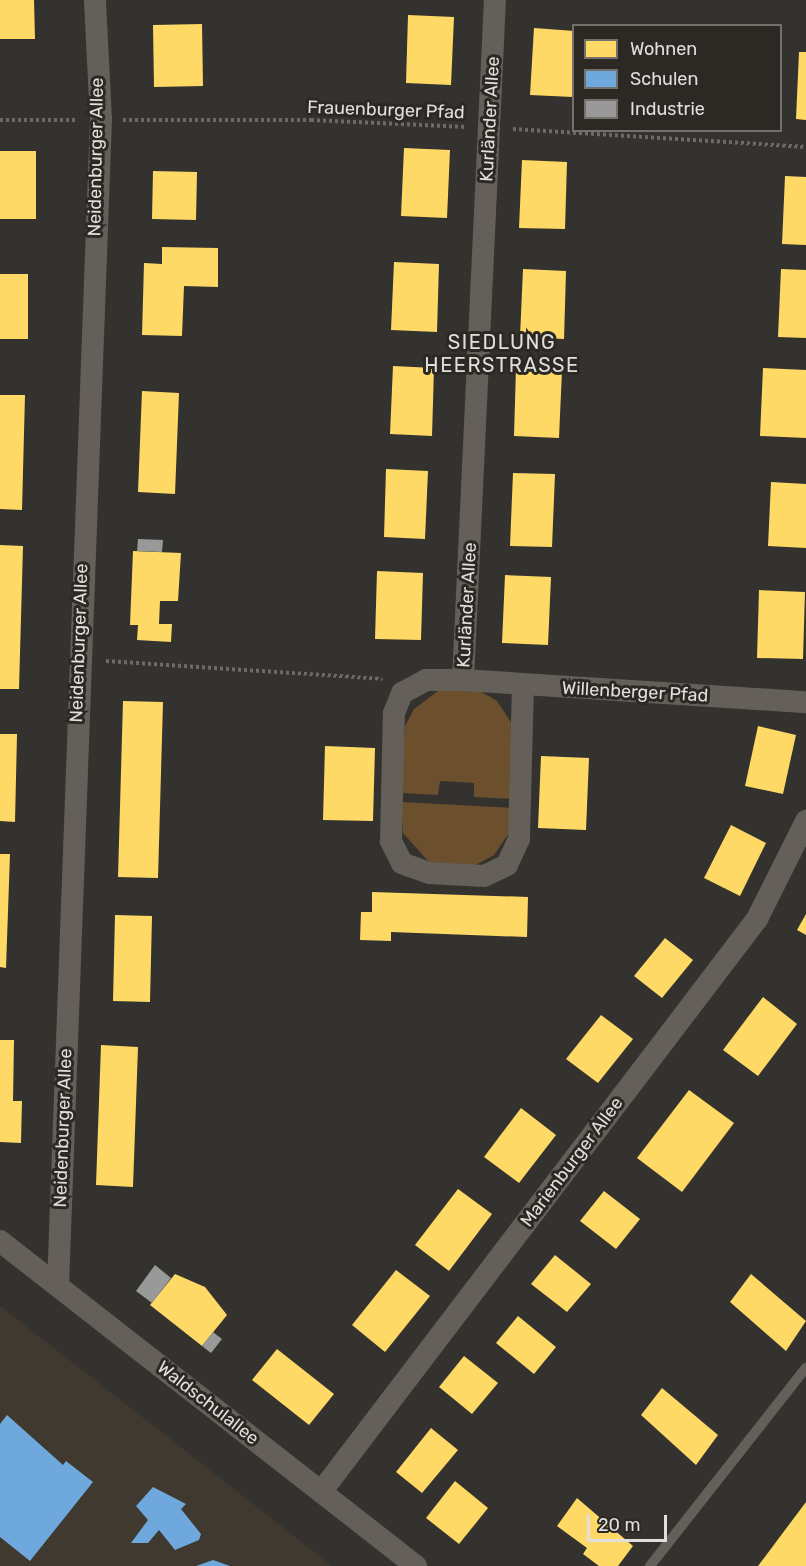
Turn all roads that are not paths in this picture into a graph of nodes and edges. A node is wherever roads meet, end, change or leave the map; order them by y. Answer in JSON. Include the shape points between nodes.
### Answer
{"nodes":[{"id":1,"x":95,"y":0,"type":"edge"},
{"id":2,"x":495,"y":0,"type":"edge"},
{"id":3,"x":463,"y":680,"type":"junction"},
{"id":4,"x":523,"y":685,"type":"junction"},
{"id":5,"x":806,"y":702,"type":"edge"},
{"id":6,"x":806,"y":821,"type":"edge"},
{"id":7,"x":0,"y":1240,"type":"edge"},
{"id":8,"x":58,"y":1286,"type":"junction"},
{"id":9,"x":806,"y":1368,"type":"edge"},
{"id":10,"x":321,"y":1492,"type":"junction"},
{"id":11,"x":416,"y":1566,"type":"edge"},
{"id":12,"x":650,"y":1566,"type":"edge"}],
"edges":[{"from":1,"to":8,"type":"street","name":"Neidenburger Allee","via":[[100,120]]},
{"from":2,"to":3,"type":"street","name":"Kurländer Allee"},
{"from":3,"to":4,"type":"street","name":"Willenberger Pfad"},
{"from":3,"to":4,"type":"street","name":"Kurländer Allee","via":[[426,680],[402,693],[393,713],[391,841],[402,863],[429,873],[484,876],[507,864],[519,839]]},
{"from":4,"to":5,"type":"street","name":"Willenberger Pfad"},
{"from":6,"to":10,"type":"street","name":"Marienburger Allee","via":[[757,919]]},
{"from":7,"to":8,"type":"street","name":"Waldschulallee"},
{"from":8,"to":10,"type":"street","name":"Waldschulallee"},
{"from":9,"to":12,"type":"lane"},
{"from":10,"to":11,"type":"street","name":"Waldschulallee"}]}
